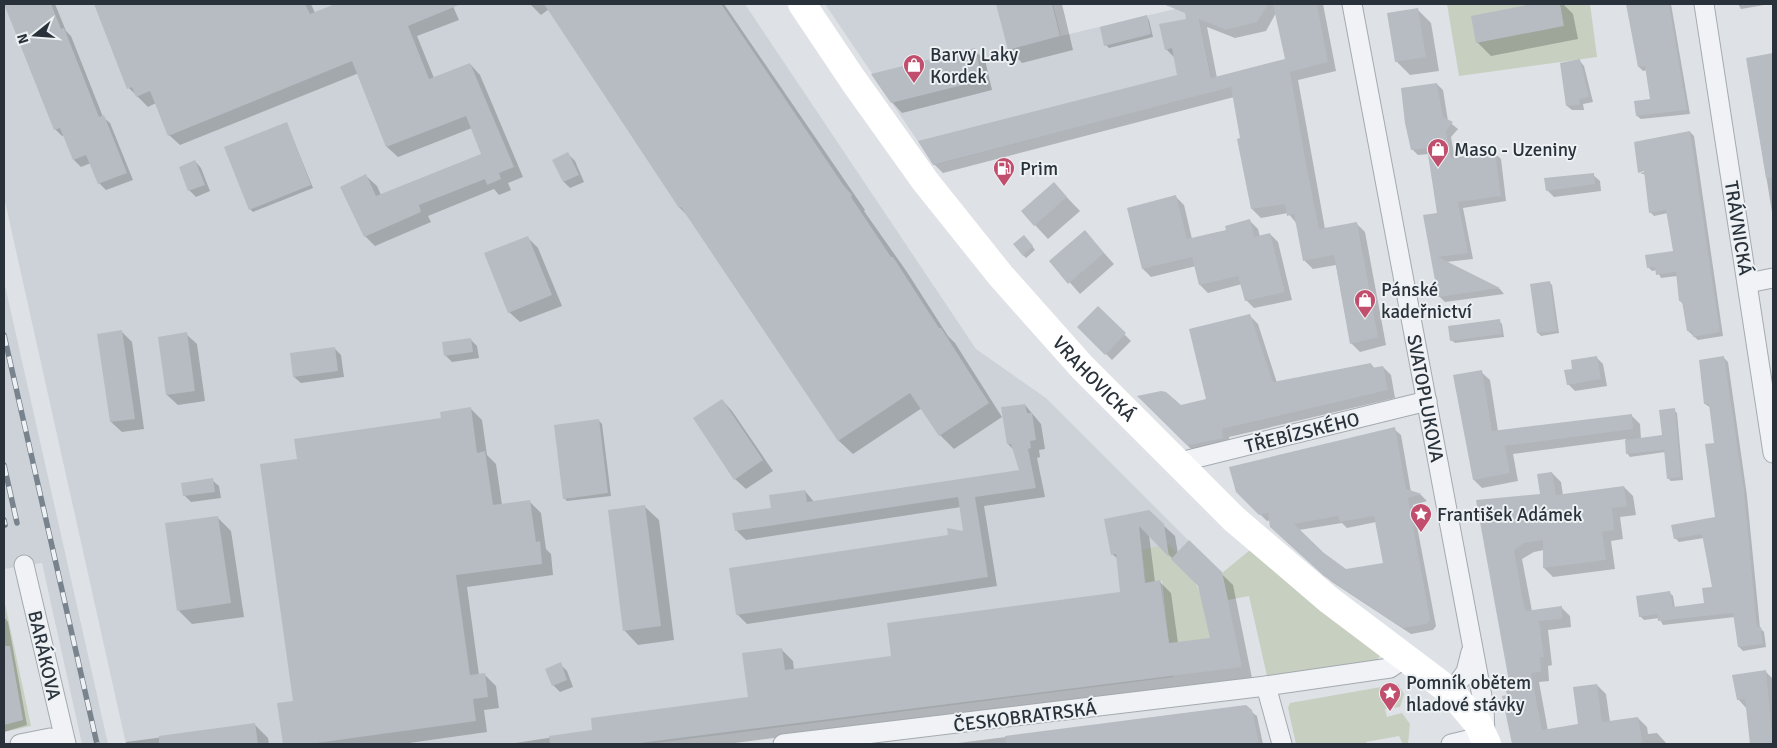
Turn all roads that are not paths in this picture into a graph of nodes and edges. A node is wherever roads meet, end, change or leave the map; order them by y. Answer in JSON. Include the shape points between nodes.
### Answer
{"nodes":[{"id":1,"x":802,"y":4,"type":"edge"},
{"id":2,"x":1355,"y":4,"type":"edge"},
{"id":3,"x":1704,"y":4,"type":"edge"},
{"id":4,"x":1773,"y":278,"type":"edge"},
{"id":5,"x":1748,"y":283,"type":"junction"},
{"id":6,"x":1427,"y":401,"type":"junction"},
{"id":7,"x":1773,"y":453,"type":"edge"},
{"id":8,"x":1176,"y":463,"type":"junction"},
{"id":9,"x":24,"y":566,"type":"dead end"},
{"id":10,"x":1472,"y":646,"type":"junction"},
{"id":11,"x":1406,"y":657,"type":"junction"},
{"id":12,"x":1266,"y":686,"type":"junction"},
{"id":13,"x":1451,"y":692,"type":"junction"},
{"id":14,"x":917,"y":737,"type":"edge"},
{"id":15,"x":1486,"y":740,"type":"edge"},
{"id":16,"x":65,"y":742,"type":"edge"},
{"id":17,"x":20,"y":744,"type":"edge"},
{"id":18,"x":783,"y":744,"type":"edge"},
{"id":19,"x":1282,"y":744,"type":"edge"},
{"id":20,"x":1451,"y":744,"type":"edge"}],
"edges":[{"from":1,"to":8,"type":"street","name":"VRAHOVICKÁ","via":[[887,128],[973,242],[1082,367]]},
{"from":2,"to":6,"type":"street","name":"SVATOPLUKOVA"},
{"from":3,"to":5,"type":"street","name":"TRÁVNICKÁ"},
{"from":4,"to":5,"type":"street"},
{"from":5,"to":7,"type":"street","name":"TRÁVNICKÁ"},
{"from":6,"to":8,"type":"street","name":"TŘEBÍZSKÉHO"},
{"from":6,"to":10,"type":"street","name":"SVATOPLUKOVA"},
{"from":8,"to":11,"type":"street","name":"VRAHOVICKÁ","via":[[1301,577]]},
{"from":9,"to":16,"type":"street","name":"BARÁKOVA"},
{"from":10,"to":13,"type":"street","name":"SVATOPLUKOVA","via":[[1466,672]]},
{"from":10,"to":15,"type":"street","name":"SVATOPLUKOVA","via":[[1484,707]]},
{"from":11,"to":12,"type":"street","name":"ČESKOBRATRSKÁ","via":[[1390,668]]},
{"from":11,"to":13,"type":"street","name":"VRAHOVICKÁ"},
{"from":12,"to":14,"type":"street","name":"ČESKOBRATRSKÁ"},
{"from":12,"to":19,"type":"street"},
{"from":13,"to":15,"type":"street","via":[[1478,724]]},
{"from":14,"to":18,"type":"street","name":"ČESKOBRATRSKÁ"},
{"from":15,"to":20,"type":"street"},
{"from":16,"to":17,"type":"street","via":[[50,738]]}]}
